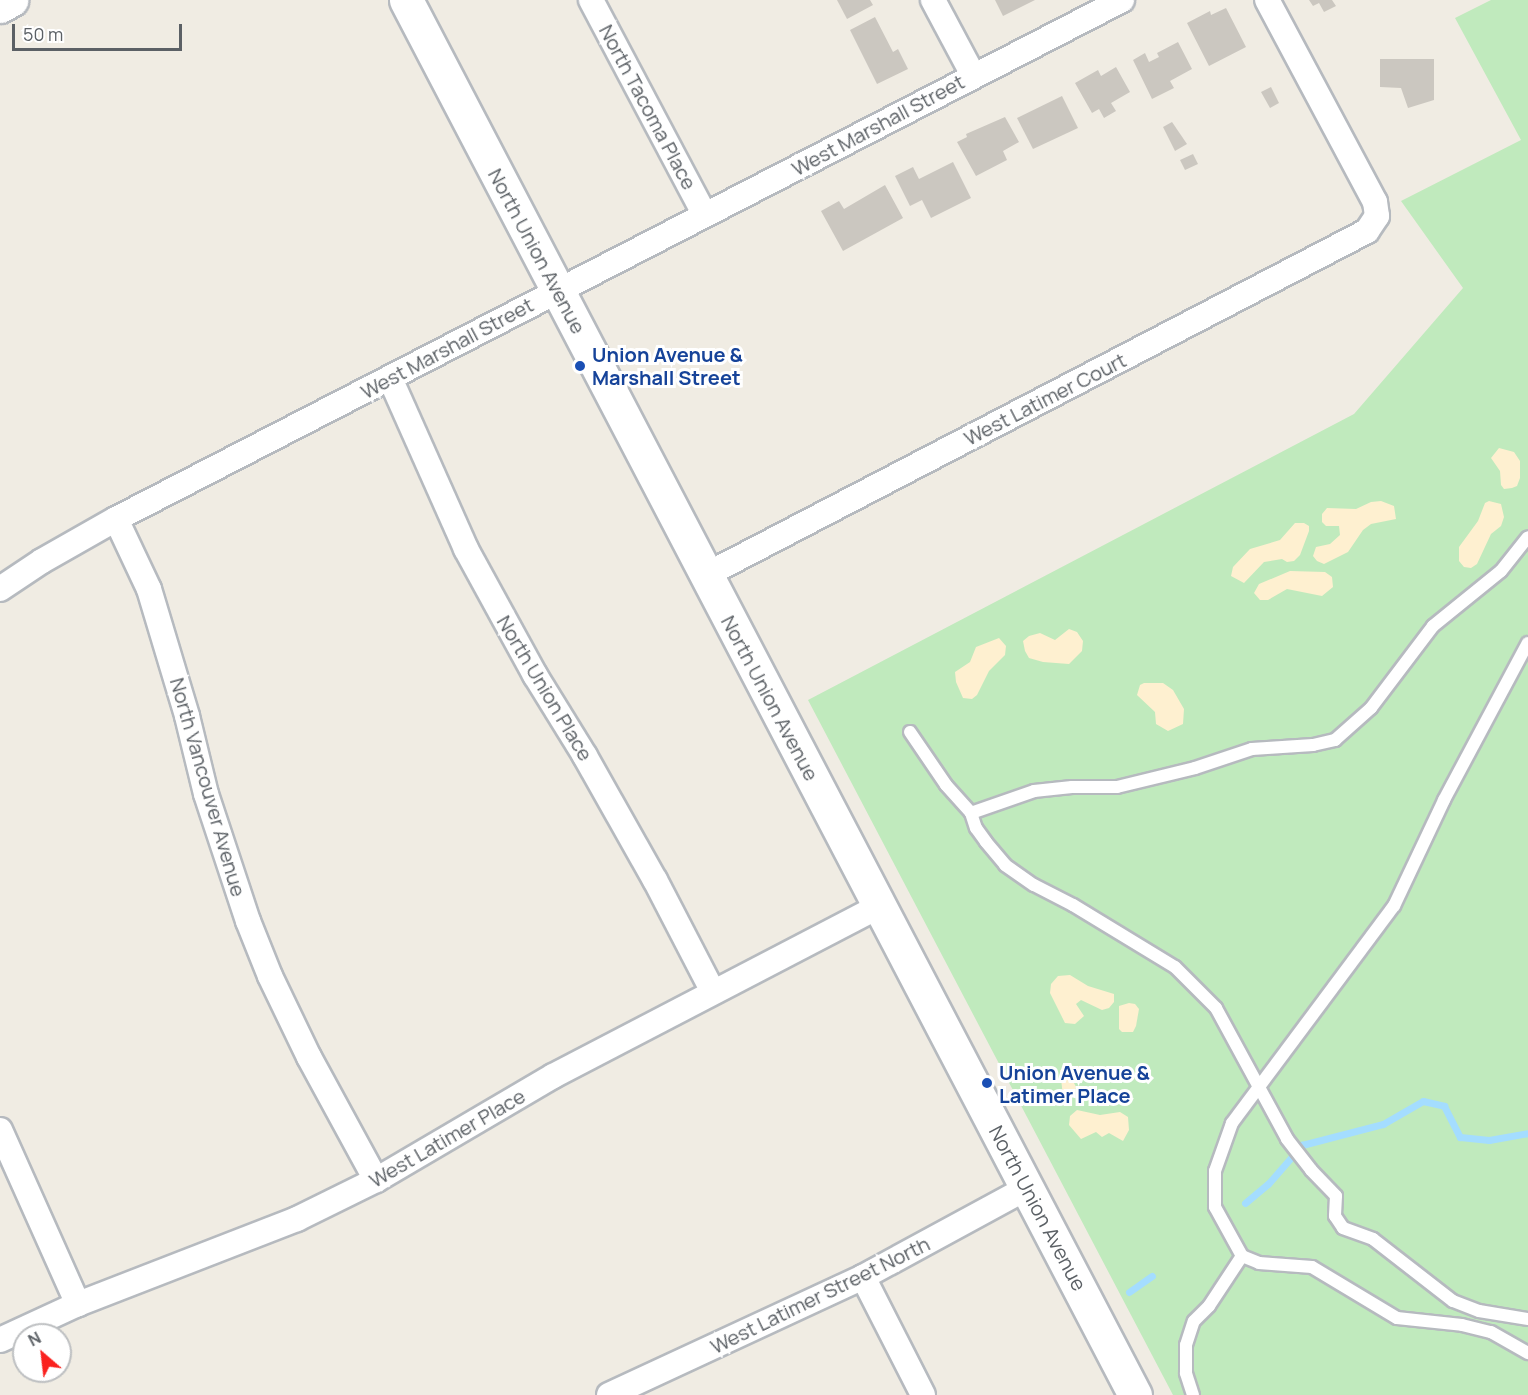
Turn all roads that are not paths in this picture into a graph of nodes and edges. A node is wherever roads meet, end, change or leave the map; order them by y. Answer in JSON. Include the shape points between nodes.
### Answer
{"nodes":[{"id":1,"x":11,"y":0,"type":"edge"},
{"id":2,"x":406,"y":0,"type":"edge"},
{"id":3,"x":591,"y":0,"type":"edge"},
{"id":4,"x":933,"y":0,"type":"edge"},
{"id":5,"x":1122,"y":0,"type":"edge"},
{"id":6,"x":1267,"y":0,"type":"edge"},
{"id":7,"x":0,"y":6,"type":"edge"},
{"id":8,"x":973,"y":75,"type":"junction"},
{"id":9,"x":705,"y":215,"type":"junction"},
{"id":10,"x":557,"y":290,"type":"junction"},
{"id":11,"x":390,"y":378,"type":"junction"},
{"id":12,"x":116,"y":519,"type":"junction"},
{"id":13,"x":1528,"y":537,"type":"edge"},
{"id":14,"x":706,"y":575,"type":"junction"},
{"id":15,"x":0,"y":589,"type":"edge"},
{"id":16,"x":1528,"y":643,"type":"edge"},
{"id":17,"x":910,"y":732,"type":"dead end"},
{"id":18,"x":971,"y":813,"type":"junction"},
{"id":19,"x":880,"y":906,"type":"junction"},
{"id":20,"x":712,"y":992,"type":"junction"},
{"id":21,"x":1257,"y":1086,"type":"junction"},
{"id":22,"x":0,"y":1130,"type":"edge"},
{"id":23,"x":376,"y":1180,"type":"junction"},
{"id":24,"x":1028,"y":1188,"type":"junction"},
{"id":25,"x":1242,"y":1256,"type":"junction"},
{"id":26,"x":863,"y":1278,"type":"junction"},
{"id":27,"x":78,"y":1304,"type":"junction"},
{"id":28,"x":1528,"y":1319,"type":"edge"},
{"id":29,"x":0,"y":1340,"type":"edge"},
{"id":30,"x":1528,"y":1353,"type":"edge"},
{"id":31,"x":609,"y":1395,"type":"edge"},
{"id":32,"x":923,"y":1395,"type":"edge"},
{"id":33,"x":1136,"y":1395,"type":"edge"},
{"id":34,"x":1193,"y":1395,"type":"edge"}],
"edges":[{"from":1,"to":7,"type":"street"},
{"from":2,"to":10,"type":"street","name":"North Union Avenue"},
{"from":3,"to":9,"type":"street","name":"North Tacoma Place"},
{"from":4,"to":8,"type":"street"},
{"from":5,"to":8,"type":"street","name":"West Marshall Street"},
{"from":6,"to":14,"type":"street","name":"West Latimer Court","via":[[1375,202],[1377,216],[1367,231]]},
{"from":8,"to":9,"type":"street","name":"West Marshall Street"},
{"from":9,"to":10,"type":"street","name":"West Marshall Street"},
{"from":10,"to":11,"type":"street","name":"West Marshall Street"},
{"from":10,"to":14,"type":"street","name":"North Union Avenue"},
{"from":11,"to":12,"type":"street","name":"West Marshall Street"},
{"from":11,"to":20,"type":"street","name":"North Union Place","via":[[466,549],[655,880]]},
{"from":12,"to":15,"type":"street","name":"West Marshall Street"},
{"from":12,"to":23,"type":"street","name":"North Vancouver Avenue","via":[[149,589],[206,794],[252,932],[309,1057]]},
{"from":13,"to":18,"type":"lane","via":[[1479,591],[1433,626],[1371,708],[1335,740],[1252,749],[1117,788],[1034,791]]},
{"from":14,"to":19,"type":"street","name":"North Union Avenue"},
{"from":16,"to":21,"type":"lane","via":[[1444,800],[1394,906]]},
{"from":17,"to":18,"type":"lane","via":[[946,785]]},
{"from":18,"to":21,"type":"lane","via":[[986,842],[1017,874],[1148,950],[1188,978],[1227,1024]]},
{"from":19,"to":20,"type":"street","name":"West Latimer Place"},
{"from":19,"to":24,"type":"street","name":"North Union Avenue"},
{"from":20,"to":23,"type":"street","name":"West Latimer Place","via":[[553,1076]]},
{"from":21,"to":25,"type":"lane","via":[[1232,1123],[1215,1171],[1215,1207]]},
{"from":21,"to":28,"type":"lane","via":[[1287,1138],[1336,1196],[1335,1216],[1343,1228],[1373,1239],[1453,1301],[1479,1311]]},
{"from":22,"to":27,"type":"street"},
{"from":23,"to":27,"type":"street","name":"West Latimer Place","via":[[287,1223]]},
{"from":24,"to":26,"type":"street","name":"West Latimer Street North"},
{"from":24,"to":33,"type":"street","name":"North Union Avenue"},
{"from":25,"to":30,"type":"lane","via":[[1259,1263],[1312,1267],[1397,1318],[1491,1332]]},
{"from":25,"to":34,"type":"lane","via":[[1209,1306],[1194,1321],[1186,1345],[1186,1373]]},
{"from":26,"to":31,"type":"street","name":"West Latimer Street North"},
{"from":26,"to":32,"type":"street"},
{"from":27,"to":29,"type":"street","name":"West Latimer Place"}]}
